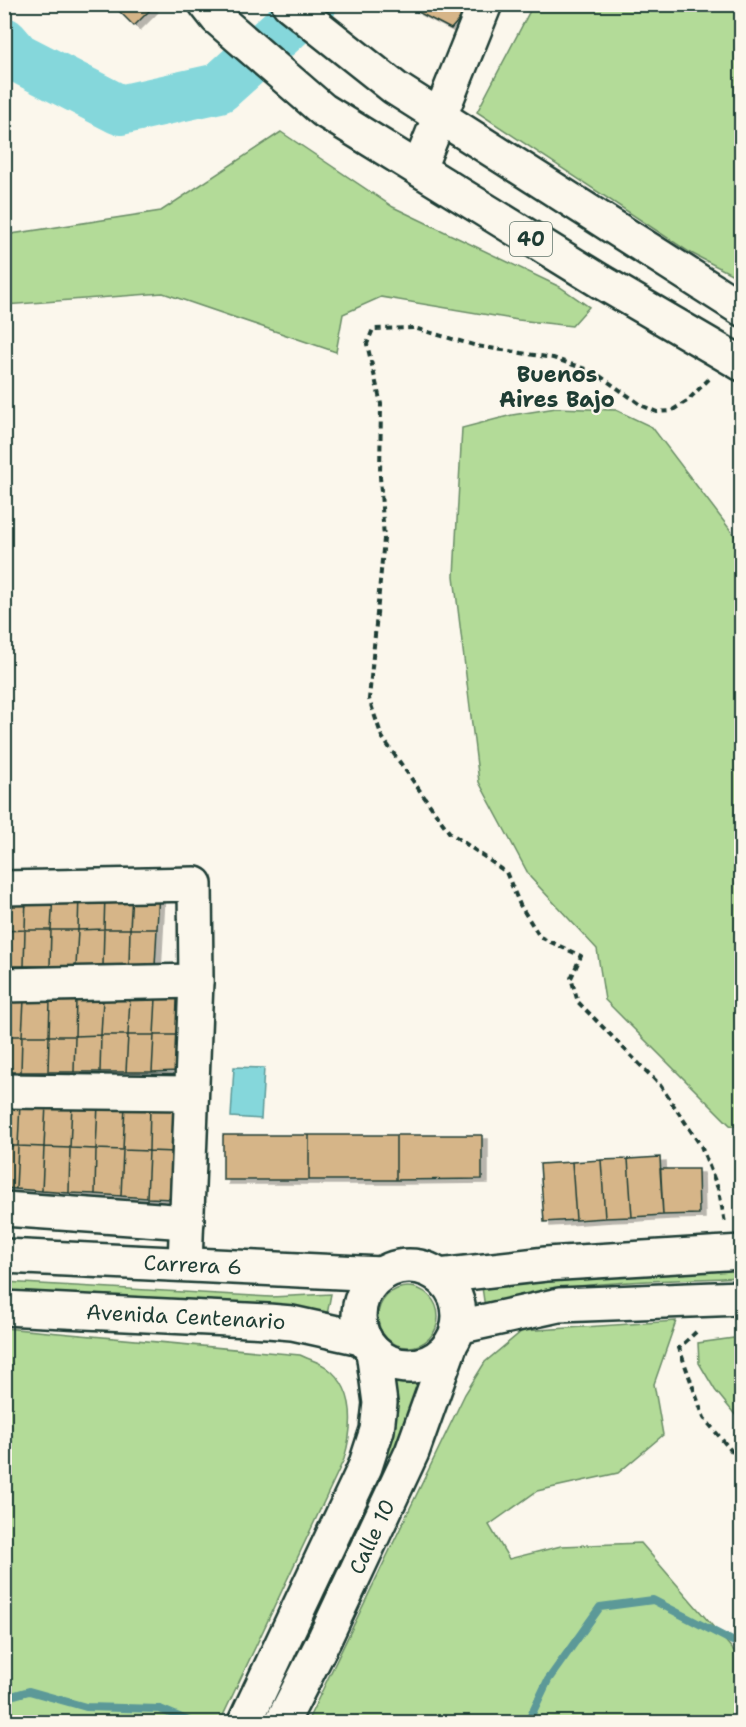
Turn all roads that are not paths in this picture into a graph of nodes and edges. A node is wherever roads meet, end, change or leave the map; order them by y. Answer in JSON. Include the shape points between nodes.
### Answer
{"nodes":[{"id":1,"x":289,"y":4,"type":"edge"},
{"id":2,"x":484,"y":4,"type":"edge"},
{"id":3,"x":212,"y":11,"type":"edge"},
{"id":4,"x":440,"y":117,"type":"junction"},
{"id":5,"x":419,"y":168,"type":"junction"},
{"id":6,"x":741,"y":309,"type":"edge"},
{"id":7,"x":736,"y":361,"type":"edge"},
{"id":8,"x":4,"y":888,"type":"edge"},
{"id":9,"x":196,"y":981,"type":"junction"},
{"id":10,"x":4,"y":985,"type":"edge"},
{"id":11,"x":4,"y":1091,"type":"edge"},
{"id":12,"x":190,"y":1093,"type":"junction"},
{"id":13,"x":4,"y":1209,"type":"edge"},
{"id":14,"x":186,"y":1222,"type":"junction"},
{"id":15,"x":735,"y":1252,"type":"edge"},
{"id":16,"x":4,"y":1256,"type":"edge"},
{"id":17,"x":185,"y":1263,"type":"junction"},
{"id":18,"x":381,"y":1274,"type":"junction"},
{"id":19,"x":439,"y":1276,"type":"junction"},
{"id":20,"x":741,"y":1298,"type":"edge"},
{"id":21,"x":4,"y":1308,"type":"edge"},
{"id":22,"x":454,"y":1336,"type":"junction"},
{"id":23,"x":369,"y":1345,"type":"junction"},
{"id":24,"x":245,"y":1722,"type":"edge"},
{"id":25,"x":282,"y":1722,"type":"edge"}],
"edges":[{"from":1,"to":4,"type":"main road","via":[[395,88]]},
{"from":2,"to":4,"type":"main road"},
{"from":3,"to":5,"type":"main road","number":"40","via":[[323,110]]},
{"from":4,"to":5,"type":"main road"},
{"from":4,"to":6,"type":"main road"},
{"from":5,"to":7,"type":"main road","number":"40"},
{"from":8,"to":9,"type":"main road","via":[[195,884]]},
{"from":9,"to":10,"type":"main road"},
{"from":9,"to":12,"type":"main road"},
{"from":11,"to":12,"type":"main road"},
{"from":12,"to":14,"type":"main road"},
{"from":13,"to":14,"type":"main road"},
{"from":14,"to":17,"type":"main road"},
{"from":15,"to":19,"type":"main road","via":[[546,1264]]},
{"from":16,"to":17,"type":"main road","name":"Carrera 6"},
{"from":17,"to":18,"type":"main road","name":"Carrera 6"},
{"from":18,"to":19,"type":"main road","via":[[410,1266]]},
{"from":18,"to":23,"type":"main road","via":[[363,1296],[360,1325]]},
{"from":19,"to":22,"type":"main road","via":[[456,1298]]},
{"from":20,"to":22,"type":"main road","via":[[559,1305]]},
{"from":21,"to":23,"type":"main road","name":"Avenida Centenario","via":[[268,1321]]},
{"from":22,"to":23,"type":"main road","via":[[427,1363],[413,1366],[398,1365]]},
{"from":22,"to":25,"type":"main road","name":"Calle 10","via":[[412,1452]]},
{"from":23,"to":24,"type":"main road","name":"Calle 10","via":[[380,1403],[377,1431],[365,1467]]}]}
